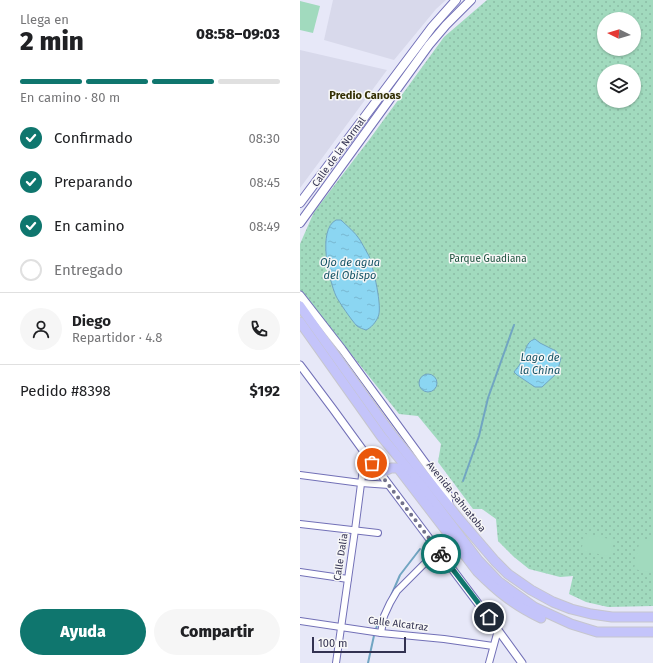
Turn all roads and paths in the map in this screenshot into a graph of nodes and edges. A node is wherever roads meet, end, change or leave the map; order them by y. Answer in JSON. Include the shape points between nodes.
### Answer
{"nodes":[{"id":1,"x":456,"y":0,"type":"edge"},
{"id":2,"x":471,"y":0,"type":"edge"},
{"id":3,"x":300,"y":203,"type":"edge"},
{"id":4,"x":300,"y":223,"type":"edge"},
{"id":5,"x":300,"y":295,"type":"edge"},
{"id":6,"x":300,"y":306,"type":"edge"},
{"id":7,"x":300,"y":322,"type":"edge"},
{"id":8,"x":300,"y":365,"type":"edge"},
{"id":9,"x":385,"y":433,"type":"junction"},
{"id":10,"x":365,"y":453,"type":"junction"},
{"id":11,"x":380,"y":473,"type":"junction"},
{"id":12,"x":300,"y":475,"type":"edge"},
{"id":13,"x":361,"y":483,"type":"junction"},
{"id":14,"x":389,"y":485,"type":"junction"},
{"id":15,"x":449,"y":506,"type":"junction"},
{"id":16,"x":300,"y":524,"type":"edge"},
{"id":17,"x":356,"y":530,"type":"junction"},
{"id":18,"x":378,"y":533,"type":"dead end"},
{"id":19,"x":434,"y":544,"type":"junction"},
{"id":20,"x":300,"y":572,"type":"edge"},
{"id":21,"x":348,"y":579,"type":"junction"},
{"id":22,"x":653,"y":617,"type":"edge"},
{"id":23,"x":300,"y":621,"type":"edge"},
{"id":24,"x":341,"y":626,"type":"junction"},
{"id":25,"x":498,"y":630,"type":"junction"},
{"id":26,"x":597,"y":632,"type":"junction"},
{"id":27,"x":653,"y":632,"type":"edge"},
{"id":28,"x":381,"y":633,"type":"junction"},
{"id":29,"x":494,"y":646,"type":"junction"},
{"id":30,"x":336,"y":663,"type":"edge"},
{"id":31,"x":489,"y":663,"type":"edge"},
{"id":32,"x":522,"y":663,"type":"edge"}],
"edges":[{"from":1,"to":3,"type":"main road","name":"Calle de la Normal","via":[[432,27]]},
{"from":2,"to":4,"type":"main road","name":"Calle de la Normal","via":[[429,44]]},
{"from":5,"to":15,"type":"street","via":[[448,494]]},
{"from":6,"to":9,"type":"main road","name":"Avenida Sahuatoba"},
{"from":7,"to":9,"type":"main road","name":"Avenida Sahuatoba"},
{"from":8,"to":10,"type":"street"},
{"from":9,"to":15,"type":"main road","name":"Avenida Sahuatoba"},
{"from":9,"to":26,"type":"main road","name":"Avenida Sahuatoba","via":[[478,560],[499,582],[539,610]]},
{"from":10,"to":11,"type":"street"},
{"from":10,"to":13,"type":"street","name":"Calle Dalia"},
{"from":11,"to":14,"type":"street"},
{"from":11,"to":26,"type":"main road","via":[[398,468],[477,571],[505,597],[524,610],[570,630],[582,633]]},
{"from":12,"to":13,"type":"street"},
{"from":13,"to":14,"type":"street"},
{"from":13,"to":17,"type":"street","name":"Calle Dalia"},
{"from":14,"to":19,"type":"street"},
{"from":15,"to":22,"type":"main road","name":"Avenida Sahuatoba","via":[[508,574],[553,602],[571,610],[591,614]]},
{"from":16,"to":17,"type":"street"},
{"from":17,"to":18,"type":"street"},
{"from":17,"to":21,"type":"street","name":"Calle Dalia"},
{"from":19,"to":25,"type":"street"},
{"from":19,"to":28,"type":"street","via":[[426,562],[397,591],[384,616]]},
{"from":20,"to":21,"type":"street"},
{"from":21,"to":24,"type":"street","name":"Calle Dalia"},
{"from":23,"to":24,"type":"street","name":"Calle Alcatraz"},
{"from":24,"to":28,"type":"street","name":"Calle Alcatraz"},
{"from":24,"to":30,"type":"street","name":"Calle Dalia"},
{"from":25,"to":29,"type":"street"},
{"from":25,"to":32,"type":"street"},
{"from":26,"to":27,"type":"main road","name":"Avenida Sahuatoba"},
{"from":28,"to":29,"type":"street","name":"Calle Alcatraz"},
{"from":29,"to":31,"type":"street"}]}
